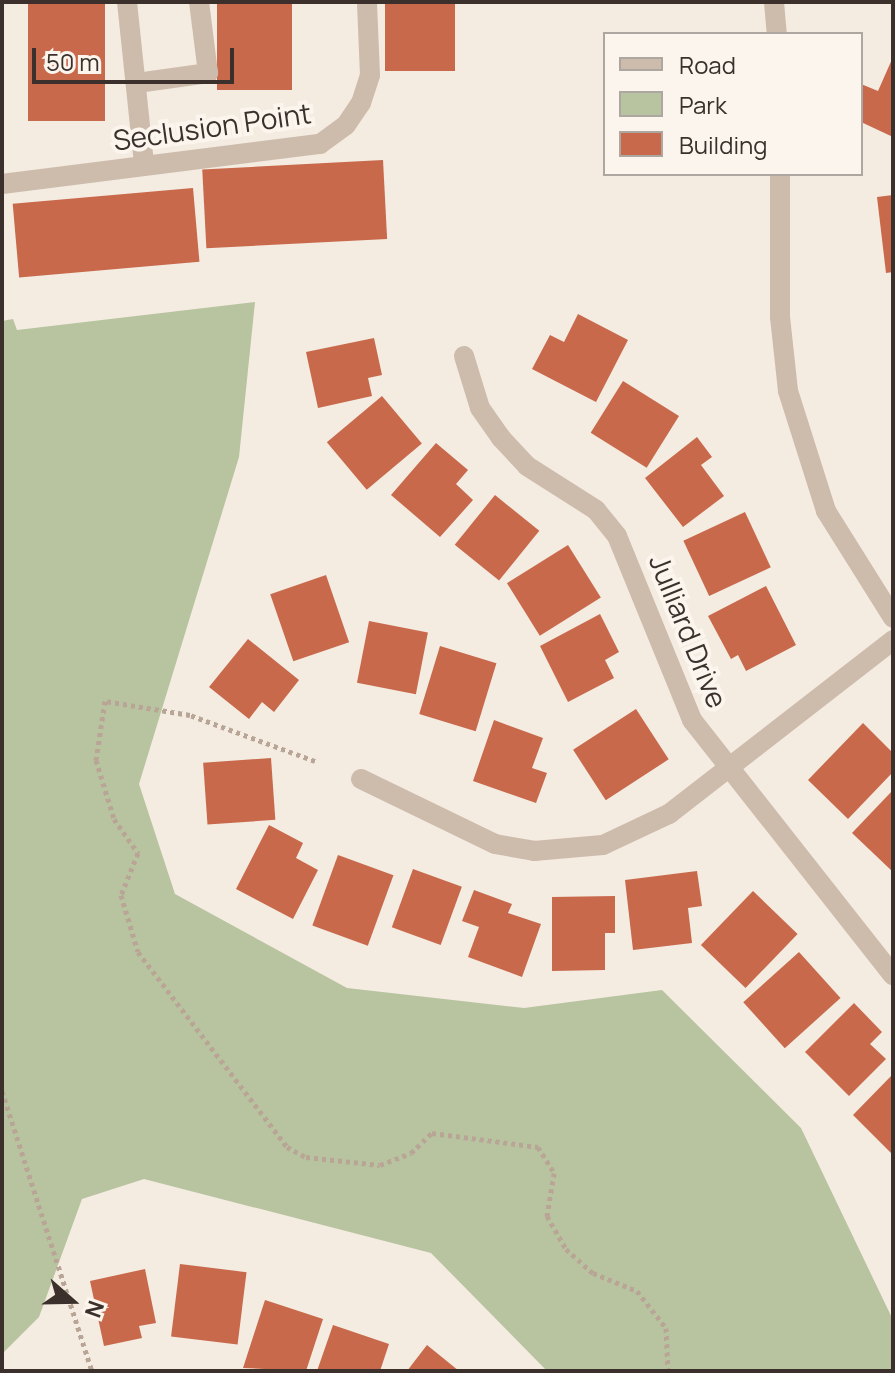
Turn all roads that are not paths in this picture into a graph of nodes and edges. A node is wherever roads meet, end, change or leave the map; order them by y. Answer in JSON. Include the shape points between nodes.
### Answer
{"nodes":[{"id":1,"x":127,"y":2,"type":"edge"},
{"id":2,"x":199,"y":2,"type":"edge"},
{"id":3,"x":367,"y":2,"type":"edge"},
{"id":4,"x":774,"y":2,"type":"edge"},
{"id":5,"x":777,"y":32,"type":"edge"},
{"id":6,"x":137,"y":83,"type":"junction"},
{"id":7,"x":144,"y":165,"type":"junction"},
{"id":8,"x":780,"y":176,"type":"edge"},
{"id":9,"x":2,"y":184,"type":"edge"},
{"id":10,"x":464,"y":356,"type":"dead end"},
{"id":11,"x":893,"y":618,"type":"edge"},
{"id":12,"x":893,"y":640,"type":"edge"},
{"id":13,"x":728,"y":768,"type":"junction"},
{"id":14,"x":361,"y":779,"type":"dead end"},
{"id":15,"x":893,"y":975,"type":"edge"}],
"edges":[{"from":1,"to":6,"type":"street"},
{"from":2,"to":6,"type":"street","via":[[208,73]]},
{"from":3,"to":7,"type":"street","name":"Seclusion Point","via":[[370,75],[346,125],[320,144]]},
{"from":4,"to":5,"type":"street"},
{"from":6,"to":7,"type":"street"},
{"from":7,"to":9,"type":"street","name":"Seclusion Point"},
{"from":8,"to":11,"type":"street","via":[[780,317],[792,406],[826,511]]},
{"from":10,"to":13,"type":"street","name":"Julliard Drive","via":[[480,408],[501,438],[527,466],[596,510],[617,536],[636,572],[678,690]]},
{"from":12,"to":13,"type":"street"},
{"from":13,"to":14,"type":"street","via":[[642,830],[568,851],[495,844]]},
{"from":13,"to":15,"type":"street","name":"Julliard Drive"}]}
